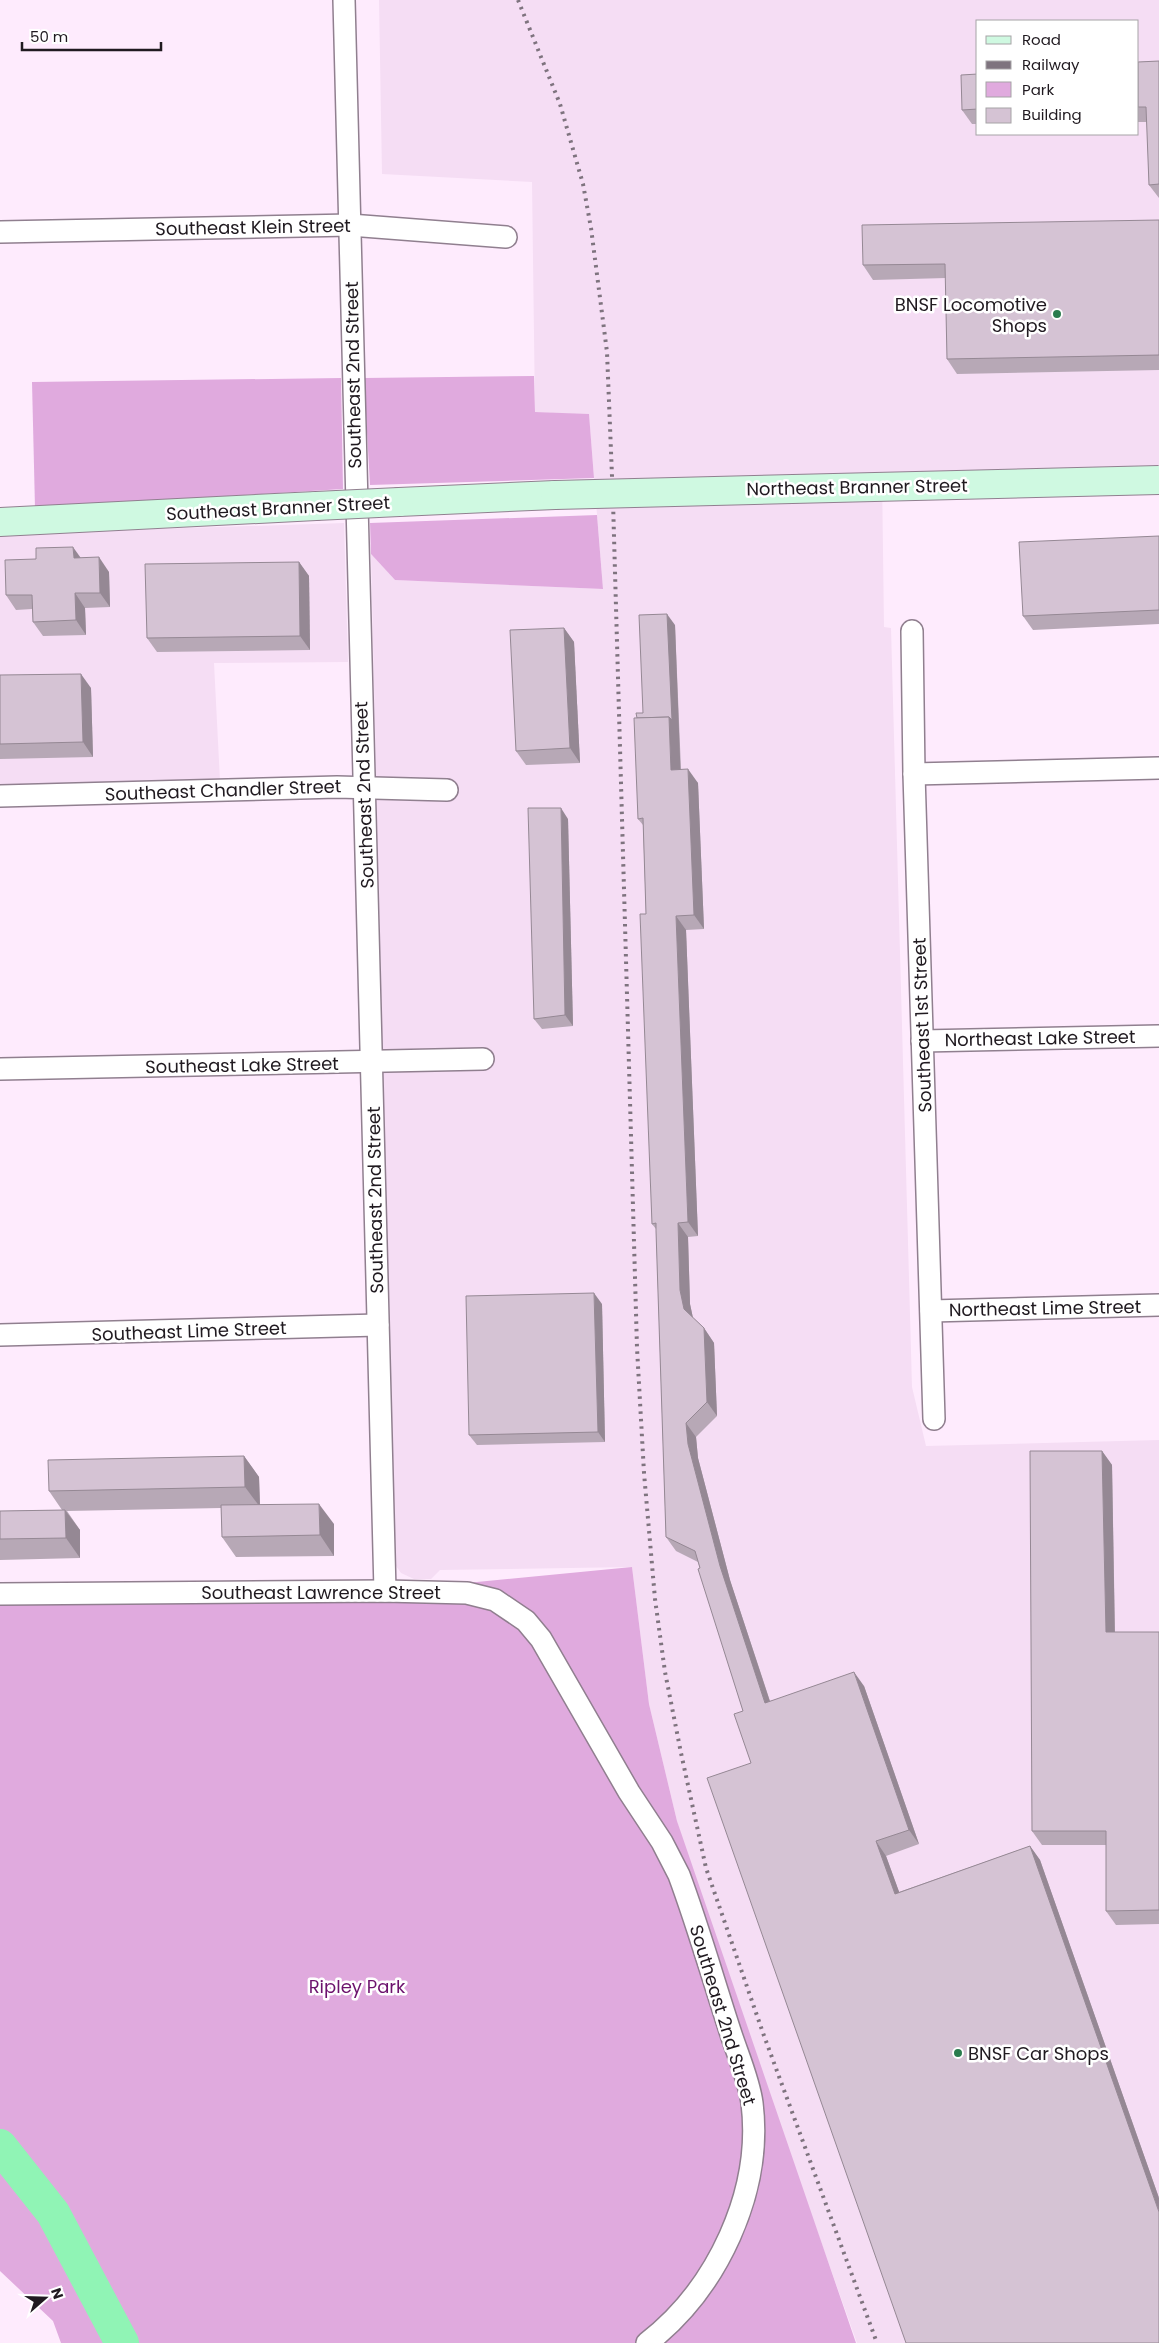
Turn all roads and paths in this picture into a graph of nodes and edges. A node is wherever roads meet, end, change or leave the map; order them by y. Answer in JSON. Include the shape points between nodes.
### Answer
{"nodes":[{"id":1,"x":344,"y":0,"type":"edge"},
{"id":2,"x":350,"y":224,"type":"junction"},
{"id":3,"x":0,"y":232,"type":"edge"},
{"id":4,"x":506,"y":237,"type":"dead end"},
{"id":5,"x":1159,"y":480,"type":"edge"},
{"id":6,"x":555,"y":494,"type":"joint"},
{"id":7,"x":0,"y":522,"type":"edge"},
{"id":8,"x":912,"y":631,"type":"dead end"},
{"id":9,"x":1159,"y":768,"type":"edge"},
{"id":10,"x":914,"y":774,"type":"junction"},
{"id":11,"x":363,"y":787,"type":"junction"},
{"id":12,"x":447,"y":790,"type":"dead end"},
{"id":13,"x":0,"y":796,"type":"edge"},
{"id":14,"x":1159,"y":1036,"type":"edge"},
{"id":15,"x":922,"y":1041,"type":"junction"},
{"id":16,"x":484,"y":1059,"type":"dead end"},
{"id":17,"x":372,"y":1062,"type":"junction"},
{"id":18,"x":0,"y":1069,"type":"edge"},
{"id":19,"x":1159,"y":1305,"type":"edge"},
{"id":20,"x":931,"y":1311,"type":"junction"},
{"id":21,"x":378,"y":1325,"type":"junction"},
{"id":22,"x":0,"y":1335,"type":"edge"},
{"id":23,"x":934,"y":1419,"type":"dead end"},
{"id":24,"x":385,"y":1591,"type":"junction"},
{"id":25,"x":0,"y":1594,"type":"edge"},
{"id":26,"x":584,"y":1712,"type":"joint"},
{"id":27,"x":647,"y":2343,"type":"edge"}],
"edges":[{"from":1,"to":2,"type":"street","name":"Southeast 2nd Street"},
{"from":2,"to":3,"type":"street","name":"Southeast Klein Street"},
{"from":2,"to":4,"type":"street","name":"Southeast Klein Street"},
{"from":2,"to":11,"type":"street","name":"Southeast 2nd Street"},
{"from":5,"to":6,"type":"main road","name":"Northeast Branner Street","bridge":true},
{"from":6,"to":7,"type":"main road","name":"Southeast Branner Street","bridge":true},
{"from":8,"to":10,"type":"street","name":"Southeast 1st Street"},
{"from":9,"to":10,"type":"street"},
{"from":10,"to":15,"type":"street","name":"Southeast 1st Street"},
{"from":11,"to":12,"type":"street","name":"Southeast Chandler Street"},
{"from":11,"to":13,"type":"street","name":"Southeast Chandler Street"},
{"from":11,"to":17,"type":"street","name":"Southeast 2nd Street"},
{"from":14,"to":15,"type":"street","name":"Northeast Lake Street"},
{"from":15,"to":20,"type":"street","name":"Southeast 1st Street"},
{"from":16,"to":17,"type":"street","name":"Southeast Lake Street"},
{"from":17,"to":18,"type":"street","name":"Southeast Lake Street"},
{"from":17,"to":21,"type":"street","name":"Southeast 2nd Street"},
{"from":19,"to":20,"type":"street","name":"Northeast Lime Street"},
{"from":20,"to":23,"type":"street","name":"Southeast 1st Street"},
{"from":21,"to":22,"type":"street","name":"Southeast Lime Street"},
{"from":21,"to":24,"type":"street","name":"Southeast 2nd Street"},
{"from":24,"to":25,"type":"street","name":"Southeast Lawrence Street"},
{"from":24,"to":26,"type":"street","name":"Southeast Lawrence Street","via":[[467,1593],[495,1600],[514,1611],[541,1639]]},
{"from":26,"to":27,"type":"street","name":"Southeast 2nd Street","via":[[629,1792],[662,1842],[678,1875],[752,2101],[754,2155],[748,2190],[735,2224],[699,2288],[672,2322]]}]}
